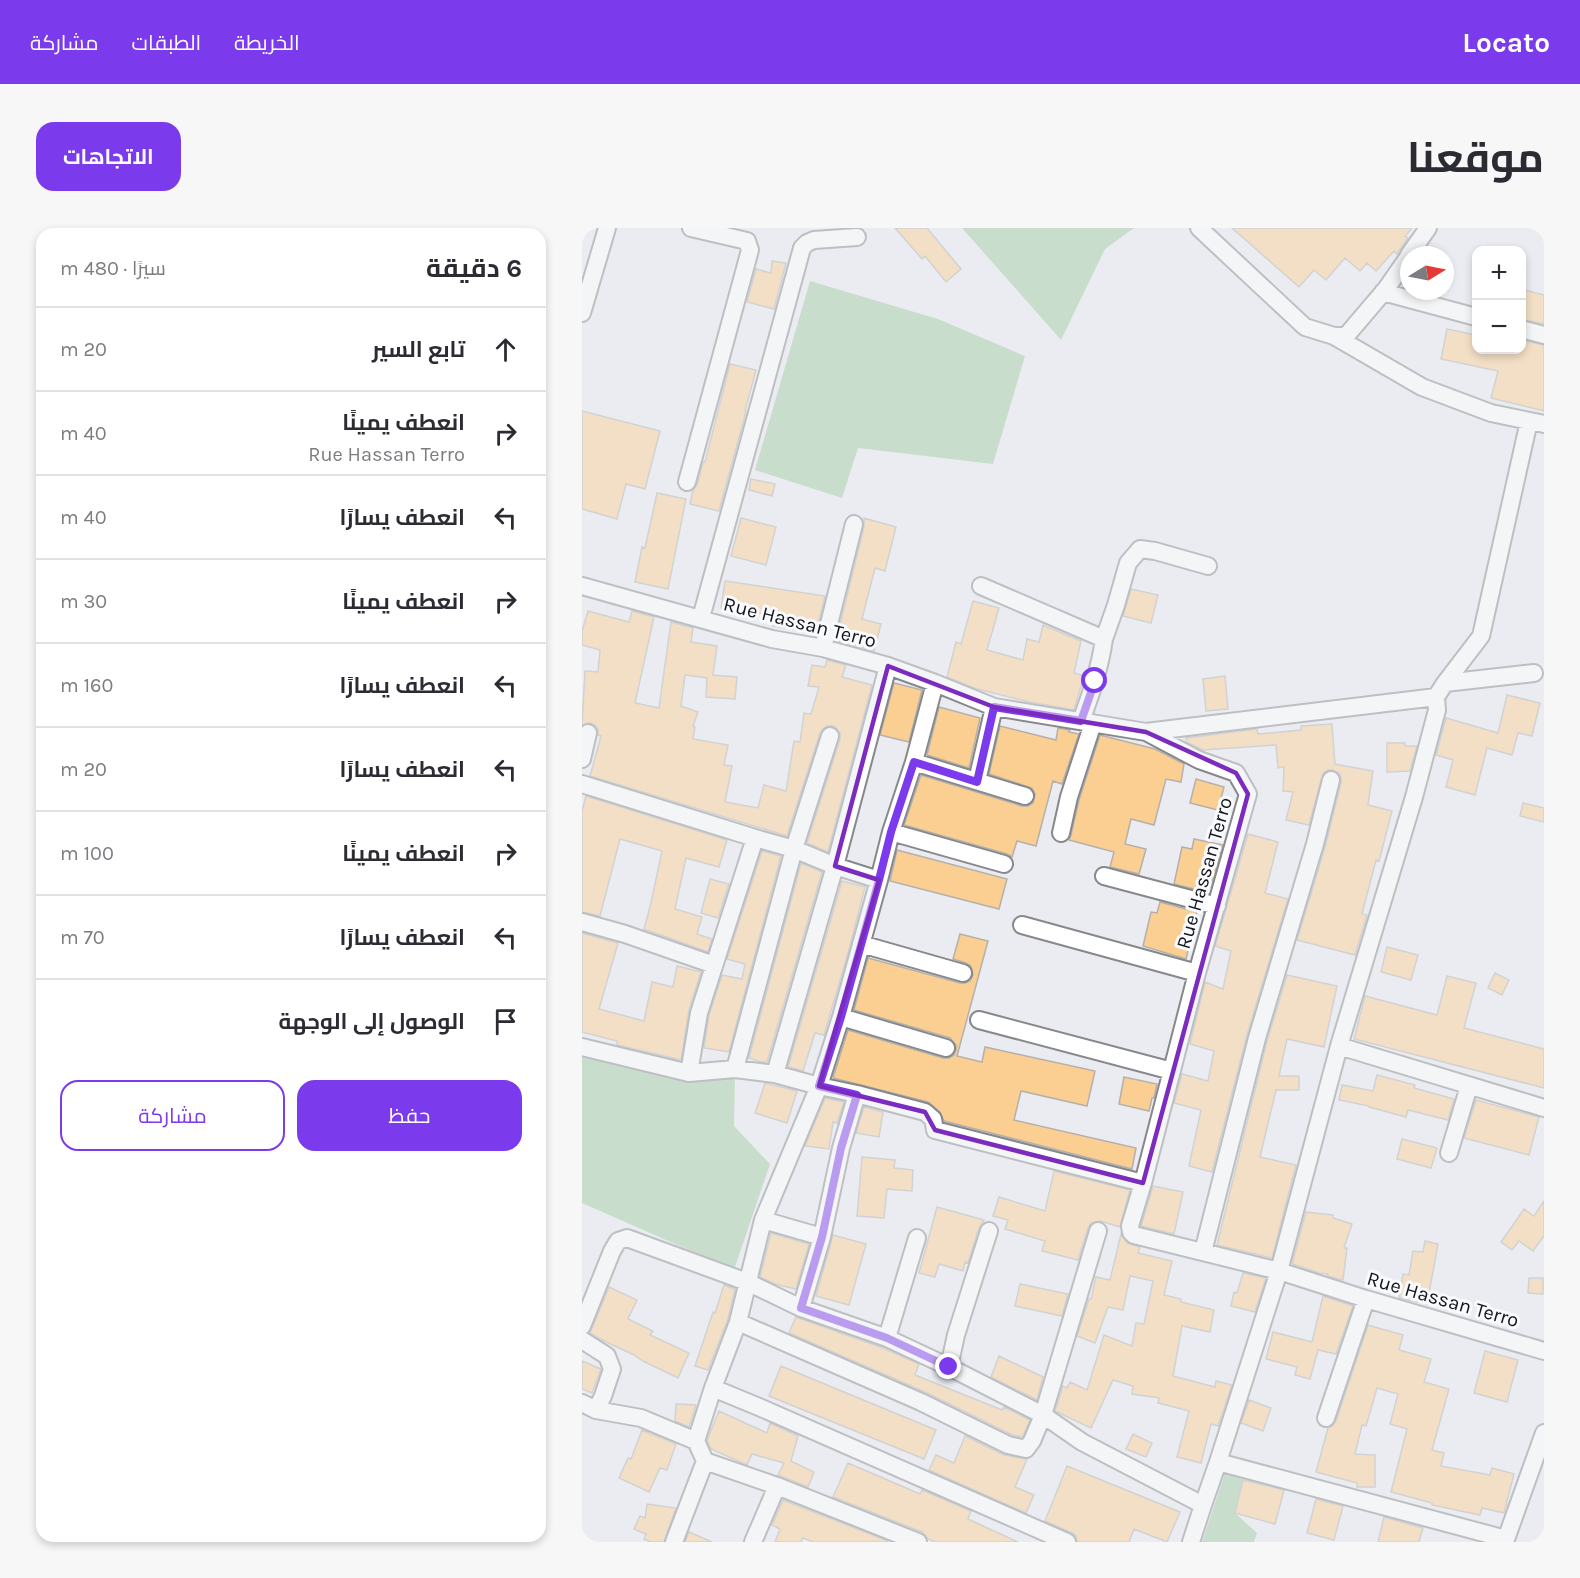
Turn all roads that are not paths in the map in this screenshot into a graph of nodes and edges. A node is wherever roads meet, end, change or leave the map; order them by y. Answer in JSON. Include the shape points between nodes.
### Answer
{"nodes":[{"id":1,"x":607,"y":228,"type":"edge"},
{"id":2,"x":691,"y":228,"type":"edge"},
{"id":3,"x":1198,"y":228,"type":"edge"},
{"id":4,"x":1428,"y":228,"type":"edge"},
{"id":5,"x":738,"y":233,"type":"edge"},
{"id":6,"x":857,"y":237,"type":"dead end"},
{"id":7,"x":1415,"y":246,"type":"edge"},
{"id":8,"x":1400,"y":268,"type":"edge"},
{"id":9,"x":587,"y":276,"type":"edge"},
{"id":10,"x":1383,"y":292,"type":"junction"},
{"id":11,"x":582,"y":313,"type":"edge"},
{"id":12,"x":1472,"y":316,"type":"edge"},
{"id":13,"x":1526,"y":330,"type":"edge"},
{"id":14,"x":1544,"y":335,"type":"edge"},
{"id":15,"x":1334,"y":336,"type":"junction"},
{"id":16,"x":1537,"y":422,"type":"edge"},
{"id":17,"x":687,"y":482,"type":"dead end"},
{"id":18,"x":854,"y":524,"type":"dead end"},
{"id":19,"x":1208,"y":566,"type":"dead end"},
{"id":20,"x":582,"y":586,"type":"edge"},
{"id":21,"x":981,"y":586,"type":"dead end"},
{"id":22,"x":701,"y":618,"type":"junction"},
{"id":23,"x":1104,"y":639,"type":"junction"},
{"id":24,"x":823,"y":648,"type":"junction"},
{"id":25,"x":888,"y":666,"type":"junction"},
{"id":26,"x":1534,"y":674,"type":"dead end"},
{"id":27,"x":935,"y":683,"type":"junction"},
{"id":28,"x":1440,"y":690,"type":"junction"},
{"id":29,"x":994,"y":707,"type":"junction"},
{"id":30,"x":1087,"y":722,"type":"junction"},
{"id":31,"x":1146,"y":732,"type":"junction"},
{"id":32,"x":588,"y":733,"type":"dead end"},
{"id":33,"x":830,"y":736,"type":"dead end"},
{"id":34,"x":582,"y":759,"type":"edge"},
{"id":35,"x":914,"y":762,"type":"junction"},
{"id":36,"x":1331,"y":780,"type":"dead end"},
{"id":37,"x":977,"y":782,"type":"junction"},
{"id":38,"x":582,"y":784,"type":"edge"},
{"id":39,"x":1025,"y":796,"type":"dead end"},
{"id":40,"x":891,"y":832,"type":"junction"},
{"id":41,"x":1061,"y":833,"type":"dead end"},
{"id":42,"x":754,"y":838,"type":"junction"},
{"id":43,"x":794,"y":849,"type":"junction"},
{"id":44,"x":1004,"y":864,"type":"dead end"},
{"id":45,"x":835,"y":866,"type":"junction"},
{"id":46,"x":1104,"y":876,"type":"dead end"},
{"id":47,"x":879,"y":880,"type":"junction"},
{"id":48,"x":1217,"y":906,"type":"junction"},
{"id":49,"x":582,"y":922,"type":"edge"},
{"id":50,"x":1022,"y":925,"type":"dead end"},
{"id":51,"x":861,"y":944,"type":"junction"},
{"id":52,"x":714,"y":966,"type":"junction"},
{"id":53,"x":963,"y":973,"type":"dead end"},
{"id":54,"x":1197,"y":973,"type":"junction"},
{"id":55,"x":841,"y":1017,"type":"junction"},
{"id":56,"x":979,"y":1020,"type":"dead end"},
{"id":57,"x":1339,"y":1046,"type":"junction"},
{"id":58,"x":582,"y":1047,"type":"edge"},
{"id":59,"x":946,"y":1048,"type":"dead end"},
{"id":60,"x":735,"y":1069,"type":"junction"},
{"id":61,"x":1172,"y":1071,"type":"junction"},
{"id":62,"x":689,"y":1073,"type":"junction"},
{"id":63,"x":775,"y":1074,"type":"junction"},
{"id":64,"x":819,"y":1086,"type":"junction"},
{"id":65,"x":1469,"y":1086,"type":"junction"},
{"id":66,"x":857,"y":1095,"type":"junction"},
{"id":67,"x":1544,"y":1108,"type":"edge"},
{"id":68,"x":1449,"y":1153,"type":"dead end"},
{"id":69,"x":1143,"y":1183,"type":"junction"},
{"id":70,"x":763,"y":1220,"type":"junction"},
{"id":71,"x":989,"y":1231,"type":"dead end"},
{"id":72,"x":1098,"y":1232,"type":"dead end"},
{"id":73,"x":822,"y":1237,"type":"junction"},
{"id":74,"x":917,"y":1238,"type":"dead end"},
{"id":75,"x":1203,"y":1252,"type":"junction"},
{"id":76,"x":1279,"y":1271,"type":"junction"},
{"id":77,"x":747,"y":1282,"type":"junction"},
{"id":78,"x":1366,"y":1299,"type":"junction"},
{"id":79,"x":801,"y":1308,"type":"junction"},
{"id":80,"x":738,"y":1322,"type":"junction"},
{"id":81,"x":582,"y":1326,"type":"edge"},
{"id":82,"x":887,"y":1338,"type":"junction"},
{"id":83,"x":582,"y":1340,"type":"edge"},
{"id":84,"x":1544,"y":1351,"type":"edge"},
{"id":85,"x":949,"y":1367,"type":"junction"},
{"id":86,"x":713,"y":1388,"type":"junction"},
{"id":87,"x":589,"y":1406,"type":"edge"},
{"id":88,"x":1043,"y":1415,"type":"junction"},
{"id":89,"x":1326,"y":1418,"type":"dead end"},
{"id":90,"x":1544,"y":1433,"type":"edge"},
{"id":91,"x":696,"y":1442,"type":"junction"},
{"id":92,"x":705,"y":1461,"type":"junction"},
{"id":93,"x":1218,"y":1462,"type":"junction"},
{"id":94,"x":777,"y":1486,"type":"junction"},
{"id":95,"x":1203,"y":1505,"type":"junction"},
{"id":96,"x":1505,"y":1540,"type":"edge"},
{"id":97,"x":674,"y":1542,"type":"edge"},
{"id":98,"x":753,"y":1542,"type":"edge"},
{"id":99,"x":918,"y":1542,"type":"edge"},
{"id":100,"x":1067,"y":1542,"type":"edge"},
{"id":101,"x":1191,"y":1542,"type":"edge"}],
"edges":[{"from":1,"to":9,"type":"street"},
{"from":2,"to":5,"type":"street"},
{"from":3,"to":15,"type":"street","via":[[1305,327]]},
{"from":4,"to":7,"type":"street"},
{"from":5,"to":17,"type":"street","via":[[750,250]]},
{"from":6,"to":22,"type":"street","via":[[814,240],[802,249]]},
{"from":8,"to":10,"type":"street"},
{"from":9,"to":11,"type":"street"},
{"from":10,"to":12,"type":"street"},
{"from":10,"to":15,"type":"street","via":[[1346,336]]},
{"from":13,"to":14,"type":"street"},
{"from":15,"to":16,"type":"street","via":[[1422,387],[1491,413]]},
{"from":16,"to":28,"type":"street","via":[[1481,636]]},
{"from":18,"to":24,"type":"street"},
{"from":19,"to":23,"type":"street","via":[[1140,549],[1128,563]]},
{"from":20,"to":22,"type":"street","name":"Rue Hassan Terro"},
{"from":21,"to":23,"type":"street"},
{"from":22,"to":24,"type":"street","name":"Rue Hassan Terro","via":[[772,639]]},
{"from":23,"to":30,"type":"street"},
{"from":24,"to":25,"type":"street","name":"Rue Hassan Terro"},
{"from":25,"to":27,"type":"street","name":"Rue Hassan Terro"},
{"from":25,"to":45,"type":"street"},
{"from":26,"to":28,"type":"street"},
{"from":27,"to":29,"type":"street","name":"Rue Hassan Terro"},
{"from":27,"to":35,"type":"street"},
{"from":28,"to":31,"type":"street","via":[[1421,698]]},
{"from":28,"to":57,"type":"street","via":[[1414,797]]},
{"from":29,"to":30,"type":"street","name":"Rue Hassan Terro"},
{"from":29,"to":37,"type":"street"},
{"from":30,"to":31,"type":"street","name":"Rue Hassan Terro"},
{"from":30,"to":41,"type":"street"},
{"from":31,"to":48,"type":"street","name":"Rue Hassan Terro","via":[[1199,760],[1236,773],[1248,794]]},
{"from":32,"to":34,"type":"street"},
{"from":33,"to":43,"type":"street"},
{"from":35,"to":37,"type":"street"},
{"from":35,"to":40,"type":"street"},
{"from":36,"to":75,"type":"street","via":[[1257,1038]]},
{"from":37,"to":39,"type":"street"},
{"from":38,"to":42,"type":"street"},
{"from":40,"to":44,"type":"street"},
{"from":40,"to":47,"type":"street"},
{"from":42,"to":43,"type":"street"},
{"from":42,"to":52,"type":"street"},
{"from":43,"to":45,"type":"street"},
{"from":43,"to":60,"type":"street"},
{"from":45,"to":47,"type":"street"},
{"from":45,"to":63,"type":"street"},
{"from":46,"to":48,"type":"street"},
{"from":47,"to":51,"type":"street"},
{"from":48,"to":54,"type":"street","name":"Rue Hassan Terro"},
{"from":49,"to":52,"type":"street"},
{"from":50,"to":54,"type":"street"},
{"from":51,"to":53,"type":"street"},
{"from":51,"to":55,"type":"street"},
{"from":52,"to":62,"type":"street","via":[[699,1013]]},
{"from":54,"to":61,"type":"street","name":"Rue Hassan Terro"},
{"from":55,"to":59,"type":"street"},
{"from":55,"to":64,"type":"street"},
{"from":56,"to":61,"type":"street"},
{"from":57,"to":65,"type":"street"},
{"from":57,"to":76,"type":"street"},
{"from":58,"to":62,"type":"street"},
{"from":60,"to":62,"type":"street"},
{"from":60,"to":63,"type":"street"},
{"from":61,"to":69,"type":"street","name":"Rue Hassan Terro"},
{"from":63,"to":64,"type":"street"},
{"from":64,"to":66,"type":"street"},
{"from":64,"to":70,"type":"street"},
{"from":65,"to":67,"type":"street"},
{"from":65,"to":68,"type":"street"},
{"from":66,"to":69,"type":"street","via":[[925,1113],[933,1119],[935,1130]]},
{"from":66,"to":73,"type":"street"},
{"from":69,"to":75,"type":"street","name":"Rue Hassan Terro","via":[[1131,1232]]},
{"from":70,"to":73,"type":"street"},
{"from":70,"to":77,"type":"street"},
{"from":71,"to":85,"type":"street"},
{"from":72,"to":88,"type":"street"},
{"from":73,"to":79,"type":"street"},
{"from":74,"to":82,"type":"street"},
{"from":75,"to":76,"type":"street","name":"Rue Hassan Terro"},
{"from":76,"to":78,"type":"street","name":"Rue Hassan Terro"},
{"from":76,"to":93,"type":"street"},
{"from":77,"to":79,"type":"street"},
{"from":77,"to":80,"type":"street"},
{"from":77,"to":81,"type":"street","via":[[621,1239],[612,1251]]},
{"from":78,"to":84,"type":"street","name":"Rue Hassan Terro"},
{"from":78,"to":89,"type":"street"},
{"from":79,"to":82,"type":"street"},
{"from":80,"to":86,"type":"street"},
{"from":80,"to":88,"type":"street","via":[[1008,1444],[1026,1449]]},
{"from":82,"to":85,"type":"street"},
{"from":83,"to":87,"type":"street","via":[[608,1356],[612,1369],[603,1396]]},
{"from":85,"to":88,"type":"street"},
{"from":86,"to":91,"type":"street"},
{"from":86,"to":100,"type":"street"},
{"from":87,"to":91,"type":"street","via":[[641,1418]]},
{"from":88,"to":95,"type":"street","via":[[1082,1442]]},
{"from":90,"to":96,"type":"street"},
{"from":91,"to":92,"type":"street"},
{"from":92,"to":94,"type":"street"},
{"from":92,"to":97,"type":"street"},
{"from":93,"to":95,"type":"street"},
{"from":93,"to":96,"type":"street"},
{"from":94,"to":98,"type":"street"},
{"from":94,"to":99,"type":"street"},
{"from":95,"to":101,"type":"street"}]}
